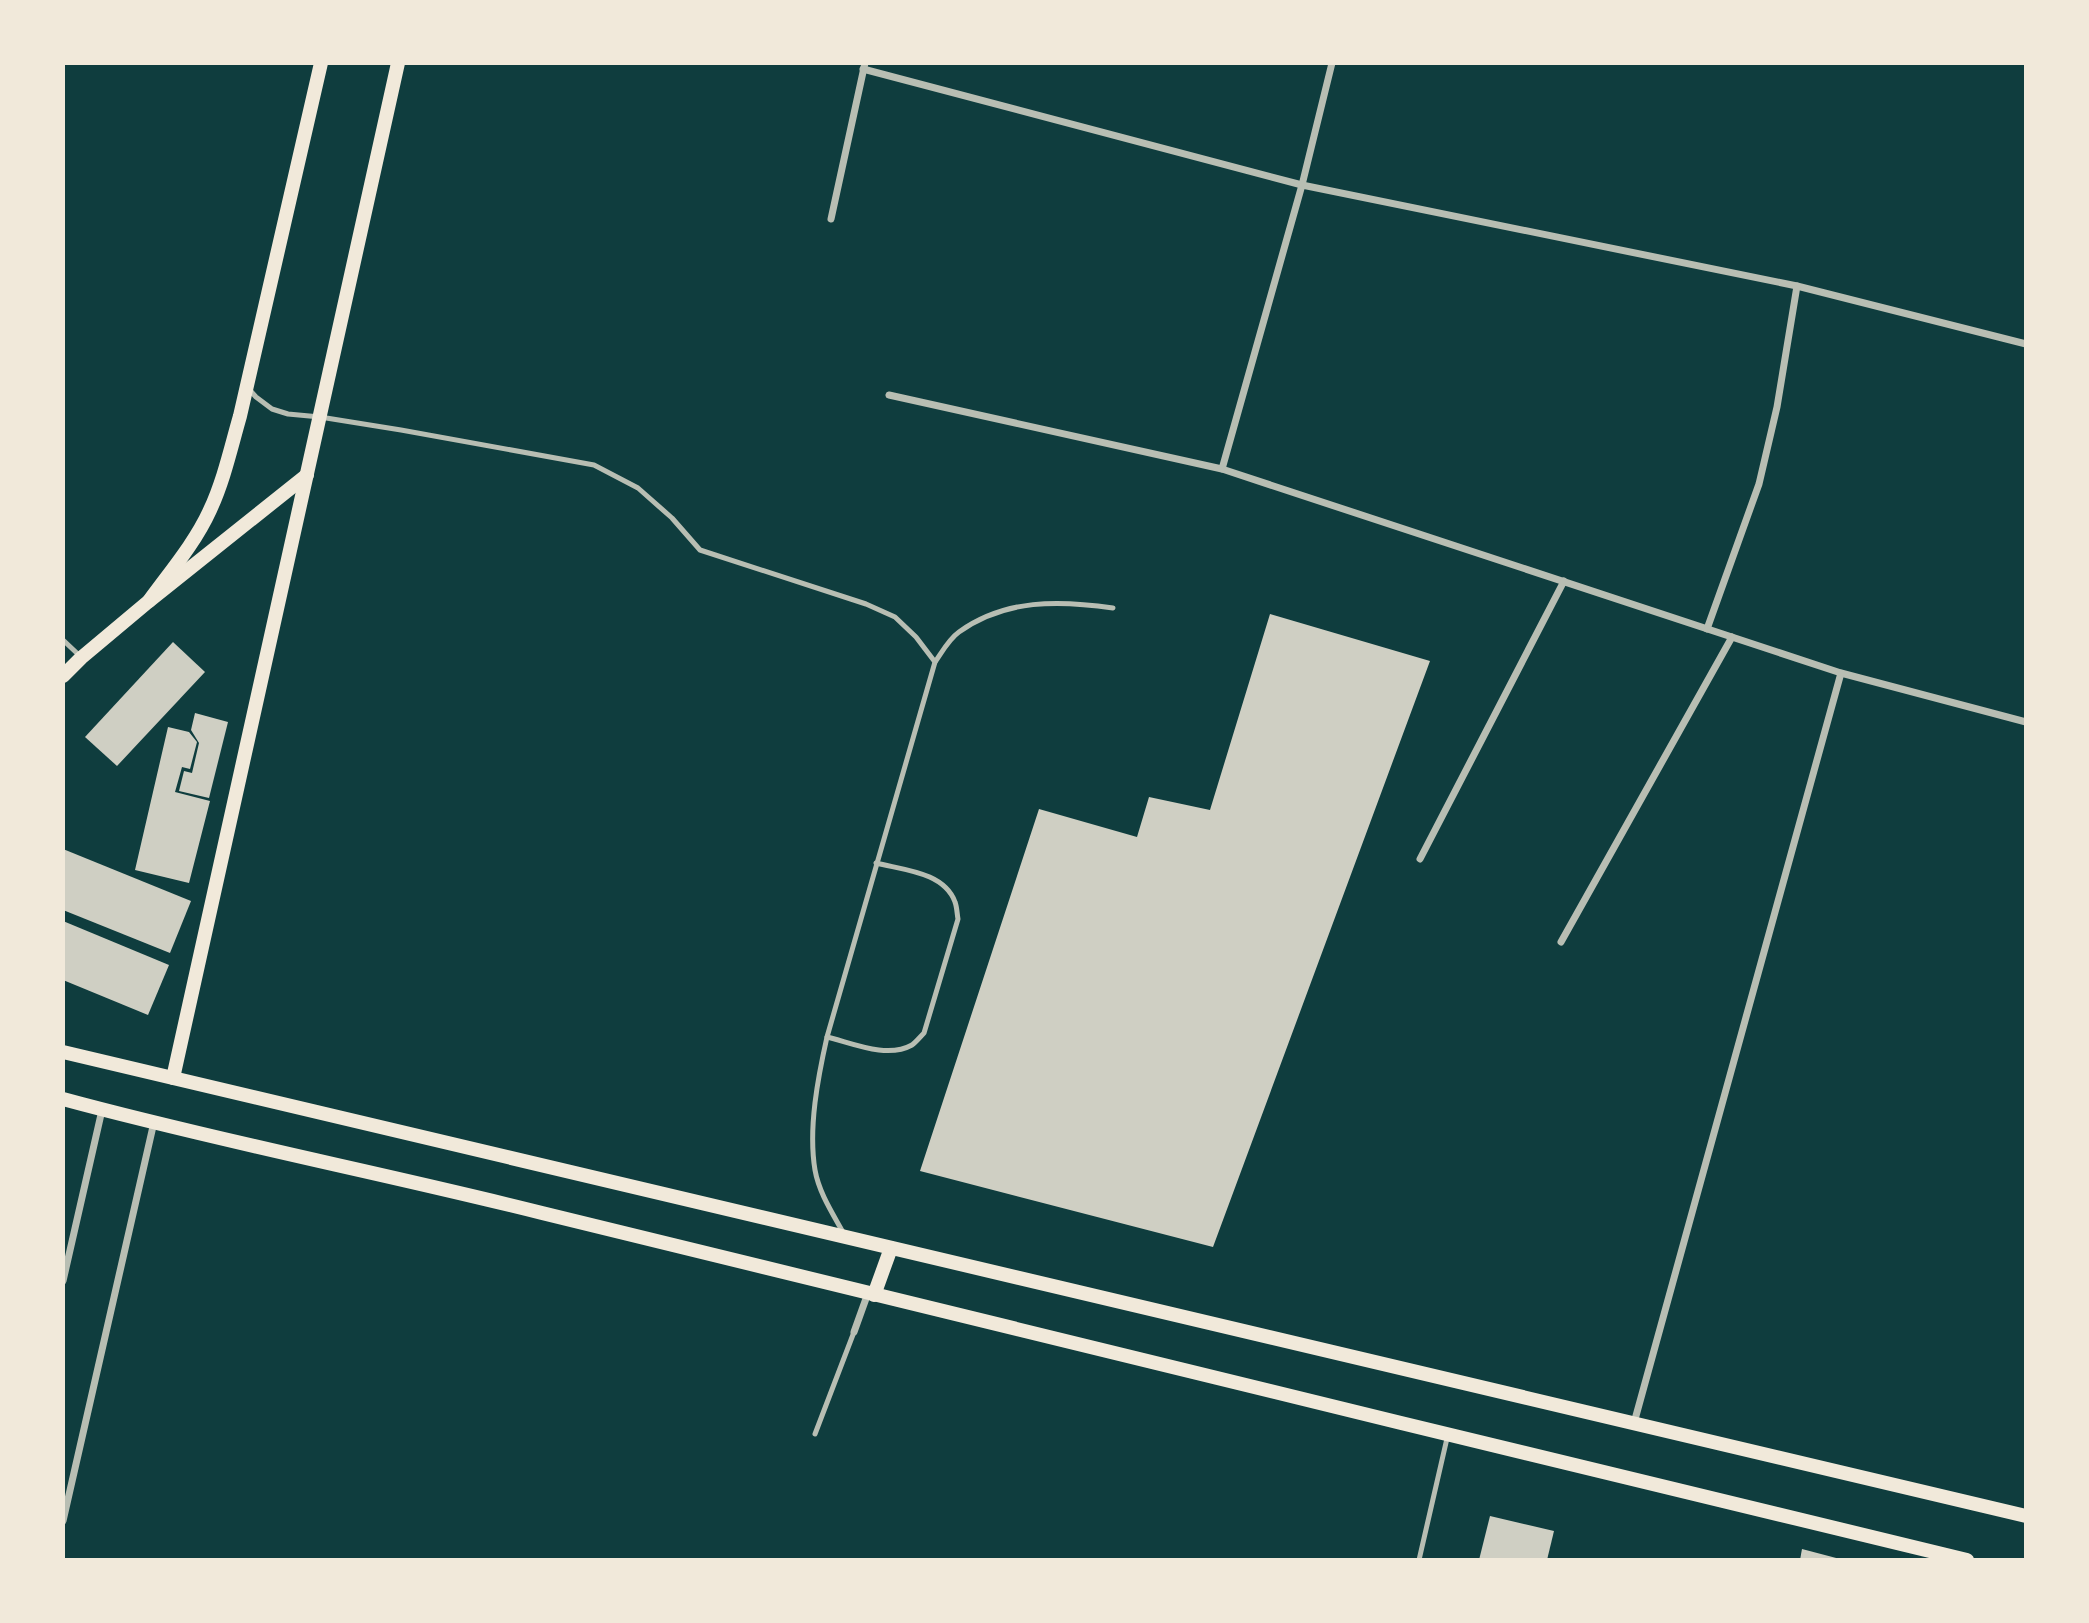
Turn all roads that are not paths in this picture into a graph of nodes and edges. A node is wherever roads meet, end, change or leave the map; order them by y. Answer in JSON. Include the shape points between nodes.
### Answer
{"nodes":[{"id":1,"x":321,"y":63,"type":"edge"},
{"id":2,"x":398,"y":63,"type":"edge"},
{"id":3,"x":1332,"y":63,"type":"edge"},
{"id":4,"x":864,"y":66,"type":"edge"},
{"id":5,"x":1302,"y":185,"type":"junction"},
{"id":6,"x":831,"y":219,"type":"dead end"},
{"id":7,"x":1797,"y":286,"type":"junction"},
{"id":8,"x":2026,"y":344,"type":"edge"},
{"id":9,"x":247,"y":386,"type":"junction"},
{"id":10,"x":889,"y":395,"type":"dead end"},
{"id":11,"x":320,"y":417,"type":"junction"},
{"id":12,"x":1222,"y":469,"type":"junction"},
{"id":13,"x":307,"y":475,"type":"junction"},
{"id":14,"x":1564,"y":581,"type":"junction"},
{"id":15,"x":149,"y":601,"type":"junction"},
{"id":16,"x":1113,"y":608,"type":"dead end"},
{"id":17,"x":1707,"y":629,"type":"junction"},
{"id":18,"x":1731,"y":637,"type":"junction"},
{"id":19,"x":63,"y":639,"type":"edge"},
{"id":20,"x":81,"y":657,"type":"junction"},
{"id":21,"x":934,"y":662,"type":"junction"},
{"id":22,"x":1841,"y":673,"type":"junction"},
{"id":23,"x":63,"y":676,"type":"edge"},
{"id":24,"x":2026,"y":722,"type":"edge"},
{"id":25,"x":1420,"y":859,"type":"dead end"},
{"id":26,"x":876,"y":863,"type":"junction"},
{"id":27,"x":1561,"y":942,"type":"dead end"},
{"id":28,"x":827,"y":1037,"type":"junction"},
{"id":29,"x":63,"y":1052,"type":"edge"},
{"id":30,"x":173,"y":1078,"type":"junction"},
{"id":31,"x":63,"y":1098,"type":"edge"},
{"id":32,"x":102,"y":1109,"type":"junction"},
{"id":33,"x":154,"y":1122,"type":"junction"},
{"id":34,"x":845,"y":1237,"type":"junction"},
{"id":35,"x":891,"y":1248,"type":"junction"},
{"id":36,"x":63,"y":1280,"type":"edge"},
{"id":37,"x":871,"y":1294,"type":"junction"},
{"id":38,"x":854,"y":1332,"type":"joint"},
{"id":39,"x":1634,"y":1423,"type":"junction"},
{"id":40,"x":815,"y":1434,"type":"dead end"},
{"id":41,"x":1448,"y":1434,"type":"junction"},
{"id":42,"x":2026,"y":1516,"type":"edge"},
{"id":43,"x":63,"y":1521,"type":"edge"},
{"id":44,"x":1419,"y":1560,"type":"edge"},
{"id":45,"x":1967,"y":1560,"type":"edge"}],
"edges":[{"from":1,"to":9,"type":"main road"},
{"from":2,"to":11,"type":"main road"},
{"from":3,"to":5,"type":"street"},
{"from":4,"to":5,"type":"street"},
{"from":4,"to":6,"type":"street"},
{"from":5,"to":7,"type":"street"},
{"from":5,"to":12,"type":"street"},
{"from":7,"to":8,"type":"street"},
{"from":7,"to":17,"type":"street","via":[[1759,484]]},
{"from":9,"to":11,"type":"lane","via":[[272,409]]},
{"from":9,"to":15,"type":"main road","via":[[210,511]]},
{"from":10,"to":12,"type":"street"},
{"from":11,"to":13,"type":"main road"},
{"from":11,"to":21,"type":"lane","via":[[594,465],[638,488],[700,550],[895,617]]},
{"from":12,"to":14,"type":"street"},
{"from":13,"to":15,"type":"main road"},
{"from":13,"to":30,"type":"main road"},
{"from":14,"to":17,"type":"street"},
{"from":14,"to":25,"type":"street"},
{"from":15,"to":20,"type":"main road"},
{"from":16,"to":21,"type":"lane","via":[[1072,602],[1032,604],[990,614],[956,633]]},
{"from":17,"to":18,"type":"street"},
{"from":18,"to":22,"type":"street"},
{"from":18,"to":27,"type":"street"},
{"from":19,"to":20,"type":"lane"},
{"from":20,"to":23,"type":"main road"},
{"from":21,"to":26,"type":"lane"},
{"from":22,"to":24,"type":"street"},
{"from":22,"to":39,"type":"street"},
{"from":26,"to":28,"type":"lane"},
{"from":26,"to":28,"type":"lane","via":[[936,878],[956,903],[958,919],[924,1033],[914,1044],[898,1051],[882,1050]]},
{"from":28,"to":34,"type":"lane","via":[[816,1102],[816,1171]]},
{"from":29,"to":30,"type":"main road"},
{"from":30,"to":34,"type":"main road"},
{"from":31,"to":32,"type":"main road"},
{"from":32,"to":33,"type":"main road"},
{"from":32,"to":36,"type":"street"},
{"from":33,"to":37,"type":"main road"},
{"from":33,"to":43,"type":"street"},
{"from":34,"to":35,"type":"main road"},
{"from":35,"to":37,"type":"main road"},
{"from":35,"to":39,"type":"main road"},
{"from":37,"to":38,"type":"street"},
{"from":37,"to":41,"type":"main road"},
{"from":38,"to":40,"type":"lane"},
{"from":39,"to":42,"type":"main road"},
{"from":41,"to":44,"type":"lane"},
{"from":41,"to":45,"type":"main road"}]}
